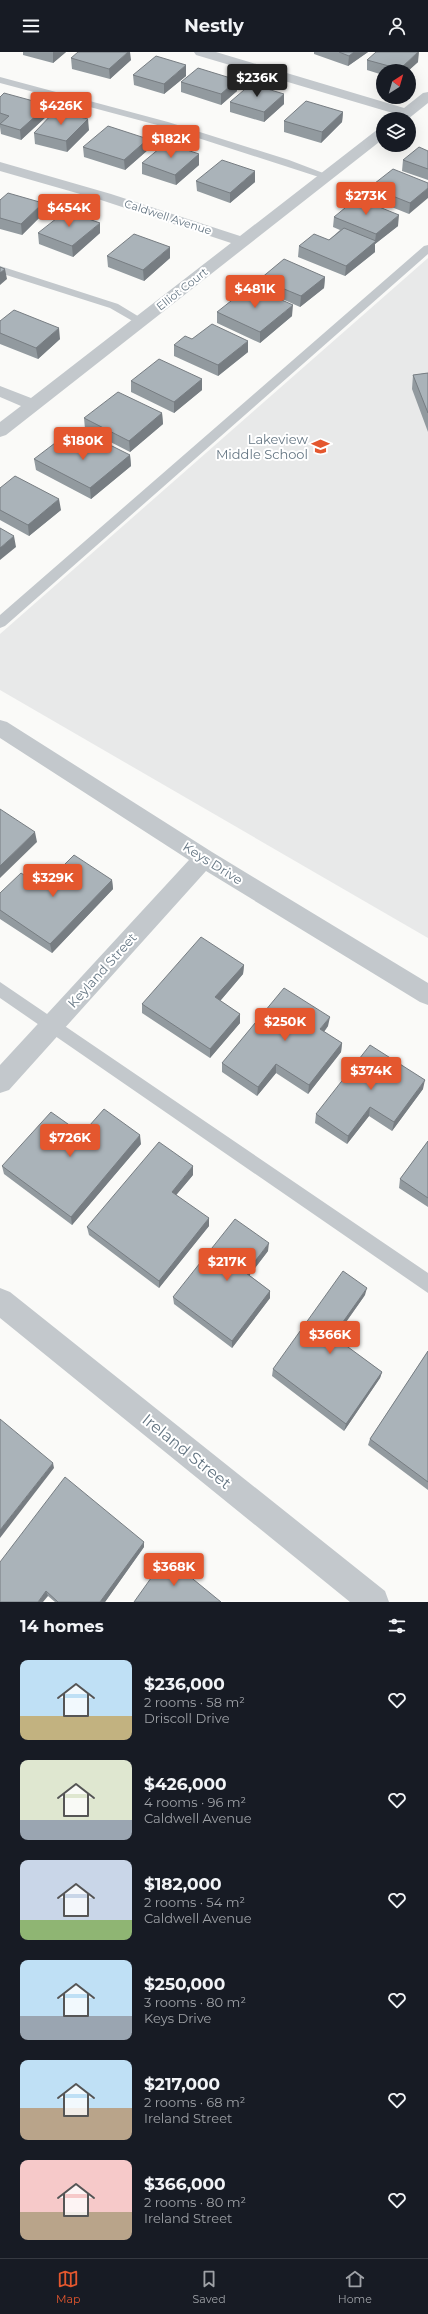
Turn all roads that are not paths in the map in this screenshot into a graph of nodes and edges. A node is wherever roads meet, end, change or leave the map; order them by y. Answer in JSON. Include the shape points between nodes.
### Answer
{"nodes":[{"id":1,"x":201,"y":52,"type":"edge"},
{"id":2,"x":0,"y":80,"type":"edge"},
{"id":3,"x":428,"y":96,"type":"edge"},
{"id":4,"x":393,"y":112,"type":"edge"},
{"id":5,"x":408,"y":112,"type":"edge"},
{"id":6,"x":376,"y":137,"type":"edge"},
{"id":7,"x":0,"y":166,"type":"edge"},
{"id":8,"x":326,"y":176,"type":"junction"},
{"id":9,"x":243,"y":242,"type":"junction"},
{"id":10,"x":428,"y":248,"type":"edge"},
{"id":11,"x":0,"y":269,"type":"edge"},
{"id":12,"x":140,"y":321,"type":"junction"},
{"id":13,"x":0,"y":391,"type":"edge"},
{"id":14,"x":33,"y":405,"type":"junction"},
{"id":15,"x":0,"y":431,"type":"edge"},
{"id":16,"x":0,"y":623,"type":"edge"},
{"id":17,"x":0,"y":728,"type":"edge"},
{"id":18,"x":204,"y":858,"type":"junction"},
{"id":19,"x":0,"y":989,"type":"edge"},
{"id":20,"x":428,"y":995,"type":"edge"},
{"id":21,"x":52,"y":1024,"type":"junction"},
{"id":22,"x":0,"y":1082,"type":"edge"},
{"id":23,"x":428,"y":1284,"type":"edge"},
{"id":24,"x":0,"y":1301,"type":"edge"},
{"id":25,"x":374,"y":1602,"type":"edge"}],
"edges":[{"from":1,"to":4,"type":"street","via":[[348,94]]},
{"from":2,"to":8,"type":"lane","via":[[132,114]]},
{"from":3,"to":5,"type":"street"},
{"from":6,"to":8,"type":"street","name":"Elliot Court"},
{"from":7,"to":9,"type":"street","name":"Caldwell Avenue","via":[[106,197]]},
{"from":8,"to":9,"type":"street","name":"Elliot Court"},
{"from":9,"to":12,"type":"street","name":"Elliot Court"},
{"from":10,"to":16,"type":"lane"},
{"from":11,"to":12,"type":"lane","via":[[114,306]]},
{"from":12,"to":14,"type":"street","name":"Elliot Court"},
{"from":13,"to":14,"type":"street"},
{"from":14,"to":15,"type":"street","name":"Elliot Court"},
{"from":17,"to":18,"type":"street","name":"Keys Drive"},
{"from":18,"to":20,"type":"street","name":"Keys Drive"},
{"from":18,"to":21,"type":"street","name":"Keyland Street"},
{"from":19,"to":21,"type":"lane"},
{"from":21,"to":22,"type":"street","name":"Keyland Street"},
{"from":21,"to":23,"type":"lane"},
{"from":24,"to":25,"type":"street","name":"Ireland Street"}]}
